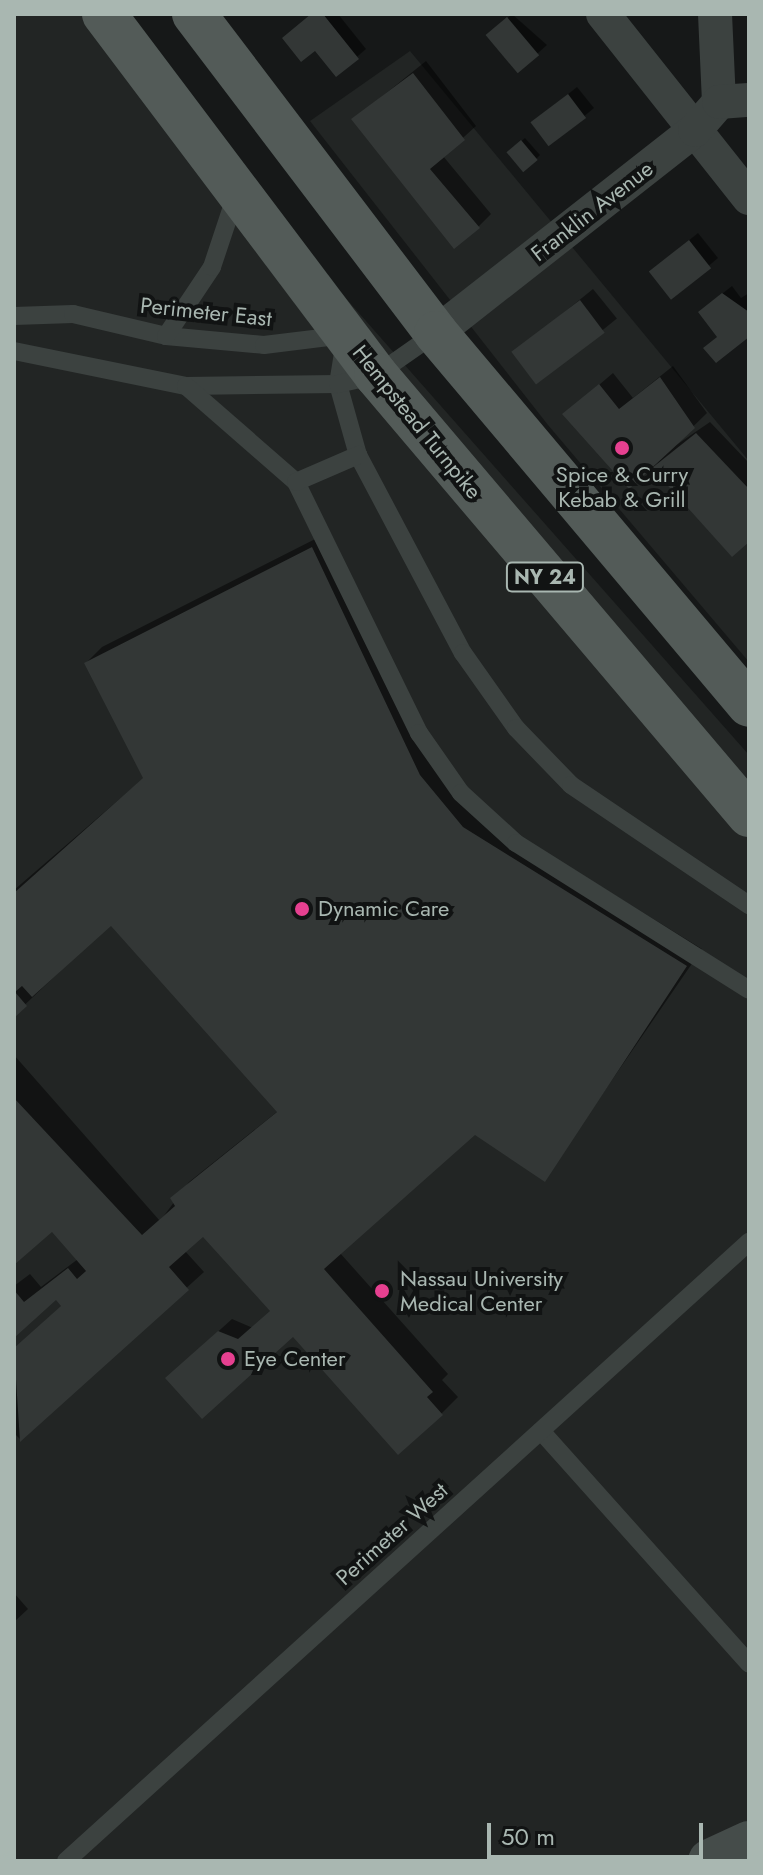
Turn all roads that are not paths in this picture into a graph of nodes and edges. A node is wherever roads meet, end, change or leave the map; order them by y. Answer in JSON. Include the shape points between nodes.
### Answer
{"nodes":[{"id":1,"x":104,"y":14,"type":"edge"},
{"id":2,"x":194,"y":14,"type":"edge"},
{"id":3,"x":603,"y":14,"type":"edge"},
{"id":4,"x":715,"y":14,"type":"edge"},
{"id":5,"x":734,"y":101,"type":"edge"},
{"id":6,"x":695,"y":130,"type":"junction"},
{"id":7,"x":237,"y":192,"type":"junction"},
{"id":8,"x":749,"y":198,"type":"edge"},
{"id":9,"x":16,"y":316,"type":"edge"},
{"id":10,"x":436,"y":333,"type":"junction"},
{"id":11,"x":346,"y":335,"type":"junction"},
{"id":12,"x":166,"y":336,"type":"junction"},
{"id":13,"x":14,"y":349,"type":"edge"},
{"id":14,"x":357,"y":380,"type":"junction"},
{"id":15,"x":186,"y":386,"type":"junction"},
{"id":16,"x":358,"y":455,"type":"junction"},
{"id":17,"x":296,"y":482,"type":"junction"},
{"id":18,"x":749,"y":705,"type":"edge"},
{"id":19,"x":749,"y":815,"type":"edge"},
{"id":20,"x":749,"y":905,"type":"edge"},
{"id":21,"x":749,"y":990,"type":"edge"},
{"id":22,"x":749,"y":1242,"type":"edge"},
{"id":23,"x":541,"y":1431,"type":"junction"},
{"id":24,"x":749,"y":1664,"type":"edge"},
{"id":25,"x":749,"y":1843,"type":"edge"},
{"id":26,"x":66,"y":1861,"type":"edge"},
{"id":27,"x":710,"y":1861,"type":"edge"}],
"edges":[{"from":1,"to":7,"type":"main road","name":"Hempstead Turnpike","number":"NY 24"},
{"from":2,"to":10,"type":"main road","number":"NY 24"},
{"from":3,"to":6,"type":"street"},
{"from":4,"to":5,"type":"street"},
{"from":5,"to":6,"type":"street","name":"Franklin Avenue"},
{"from":6,"to":8,"type":"street"},
{"from":6,"to":10,"type":"street","name":"Franklin Avenue"},
{"from":7,"to":11,"type":"main road","name":"Hempstead Turnpike","number":"NY 24"},
{"from":7,"to":12,"type":"lane","via":[[212,267]]},
{"from":9,"to":12,"type":"lane","name":"Perimeter East","via":[[73,314]]},
{"from":9,"to":13,"type":"lane"},
{"from":10,"to":14,"type":"lane"},
{"from":10,"to":18,"type":"main road","number":"NY 24"},
{"from":11,"to":12,"type":"lane","name":"Perimeter East","via":[[264,345]]},
{"from":11,"to":14,"type":"main road","name":"Hempstead Turnpike","number":"NY 24"},
{"from":13,"to":15,"type":"lane"},
{"from":14,"to":15,"type":"lane"},
{"from":14,"to":16,"type":"lane"},
{"from":14,"to":19,"type":"main road","name":"Hempstead Turnpike","number":"NY 24"},
{"from":15,"to":17,"type":"lane"},
{"from":16,"to":17,"type":"lane"},
{"from":16,"to":20,"type":"lane","via":[[463,653],[516,728],[571,785]]},
{"from":17,"to":21,"type":"lane","via":[[419,733],[461,793],[516,843]]},
{"from":22,"to":23,"type":"lane","name":"Perimeter West"},
{"from":23,"to":24,"type":"lane"},
{"from":23,"to":26,"type":"lane","name":"Perimeter West"},
{"from":25,"to":27,"type":"main road"}]}
